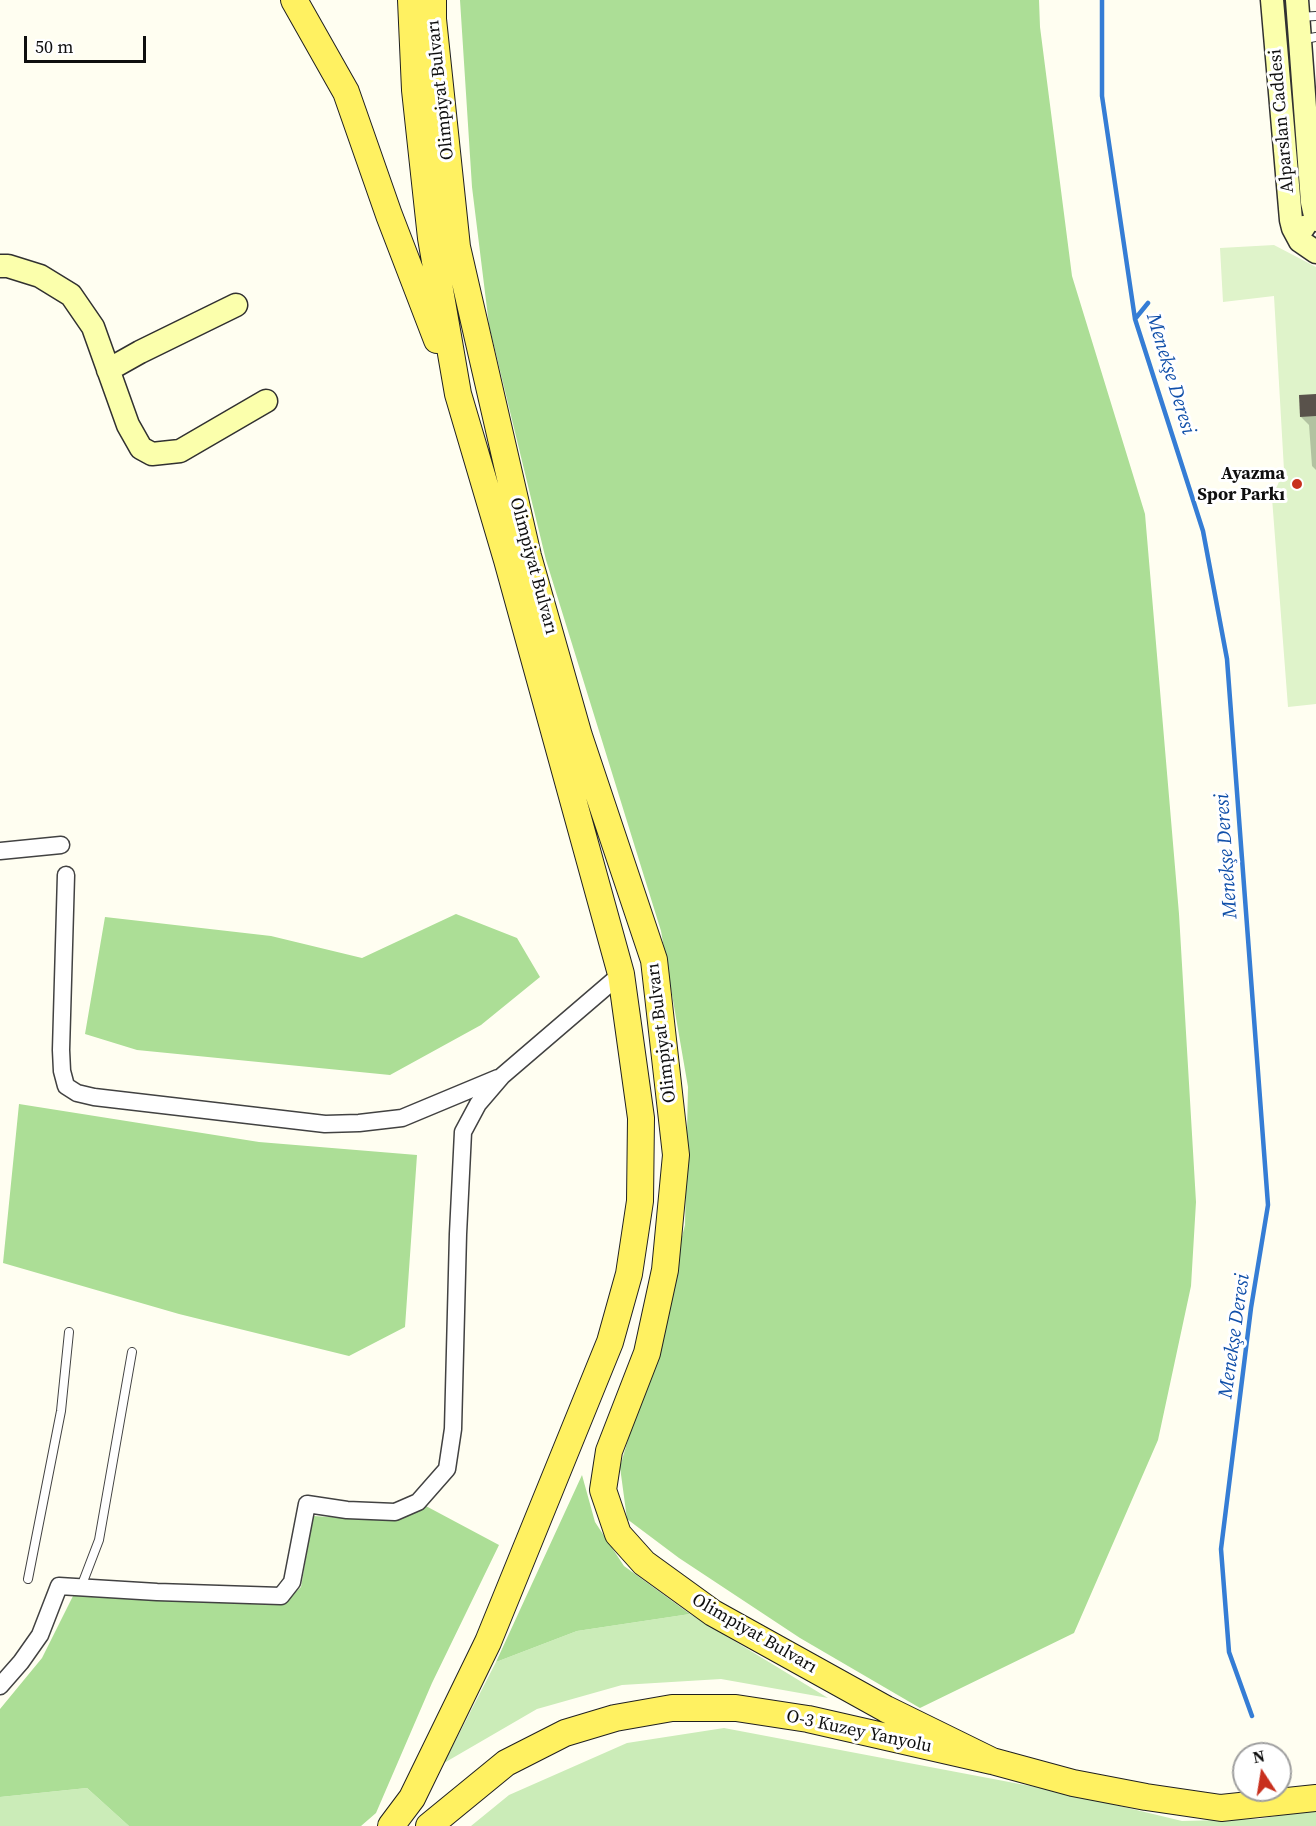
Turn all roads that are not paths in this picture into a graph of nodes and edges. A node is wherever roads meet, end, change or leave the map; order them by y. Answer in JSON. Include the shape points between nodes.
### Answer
{"nodes":[{"id":1,"x":294,"y":0,"type":"edge"},
{"id":2,"x":411,"y":0,"type":"edge"},
{"id":3,"x":433,"y":0,"type":"edge"},
{"id":4,"x":1272,"y":0,"type":"edge"},
{"id":5,"x":1303,"y":11,"type":"edge"},
{"id":6,"x":1308,"y":38,"type":"edge"},
{"id":7,"x":1316,"y":221,"type":"edge"},
{"id":8,"x":1308,"y":246,"type":"edge"},
{"id":9,"x":0,"y":266,"type":"edge"},
{"id":10,"x":236,"y":306,"type":"dead end"},
{"id":11,"x":108,"y":370,"type":"junction"},
{"id":12,"x":458,"y":394,"type":"junction"},
{"id":13,"x":266,"y":401,"type":"dead end"},
{"id":14,"x":61,"y":845,"type":"dead end"},
{"id":15,"x":0,"y":851,"type":"edge"},
{"id":16,"x":66,"y":875,"type":"dead end"},
{"id":17,"x":621,"y":974,"type":"junction"},
{"id":18,"x":502,"y":1076,"type":"junction"},
{"id":19,"x":69,"y":1332,"type":"dead end"},
{"id":20,"x":132,"y":1352,"type":"dead end"},
{"id":21,"x":28,"y":1580,"type":"dead end"},
{"id":22,"x":81,"y":1587,"type":"junction"},
{"id":23,"x":0,"y":1686,"type":"edge"},
{"id":24,"x":992,"y":1761,"type":"junction"},
{"id":25,"x":1316,"y":1798,"type":"edge"},
{"id":26,"x":391,"y":1826,"type":"edge"},
{"id":27,"x":429,"y":1826,"type":"edge"}],
"edges":[{"from":1,"to":12,"type":"main road","via":[[346,92]]},
{"from":2,"to":12,"type":"main road","name":"Olimpiyat Bulvarı","via":[[415,90],[431,238]]},
{"from":3,"to":24,"type":"main road","name":"Olimpiyat Bulvarı","via":[[457,247],[528,556],[579,736],[654,960],[675,1143],[665,1270],[647,1353],[609,1451],[603,1490],[618,1534],[644,1563],[713,1613],[886,1709]]},
{"from":4,"to":8,"type":"street","name":"Alparslan Caddesi","via":[[1291,220]]},
{"from":5,"to":6,"type":"street","name":"Alparslan Caddesi"},
{"from":6,"to":7,"type":"street","name":"Alparslan Caddesi","via":[[1311,190]]},
{"from":7,"to":8,"type":"street","via":[[1302,229]]},
{"from":9,"to":11,"type":"street","via":[[40,276],[71,295],[93,327]]},
{"from":10,"to":11,"type":"street"},
{"from":11,"to":13,"type":"street","via":[[141,448],[152,454],[180,451]]},
{"from":12,"to":17,"type":"main road","name":"Olimpiyat Bulvarı"},
{"from":14,"to":15,"type":"street"},
{"from":16,"to":18,"type":"street","via":[[62,1071],[66,1086],[77,1093],[325,1124],[402,1118]]},
{"from":17,"to":18,"type":"street"},
{"from":17,"to":26,"type":"main road","name":"Olimpiyat Bulvarı","via":[[641,1118],[640,1201],[629,1274],[610,1342],[488,1642],[412,1798]]},
{"from":18,"to":22,"type":"street","via":[[478,1104],[463,1132],[453,1430],[447,1468],[418,1502],[395,1512],[307,1504],[292,1582],[281,1596]]},
{"from":19,"to":21,"type":"lane","via":[[61,1411]]},
{"from":20,"to":22,"type":"lane","via":[[99,1540]]},
{"from":22,"to":23,"type":"street","via":[[58,1586],[40,1635]]},
{"from":24,"to":25,"type":"main road","name":"O-3 Kuzey Yanyolu","via":[[1073,1784],[1221,1808]]},
{"from":24,"to":27,"type":"main road","name":"O-3 Kuzey Yanyolu","via":[[808,1719],[736,1708],[672,1708],[615,1718],[565,1733],[506,1763]]}]}
